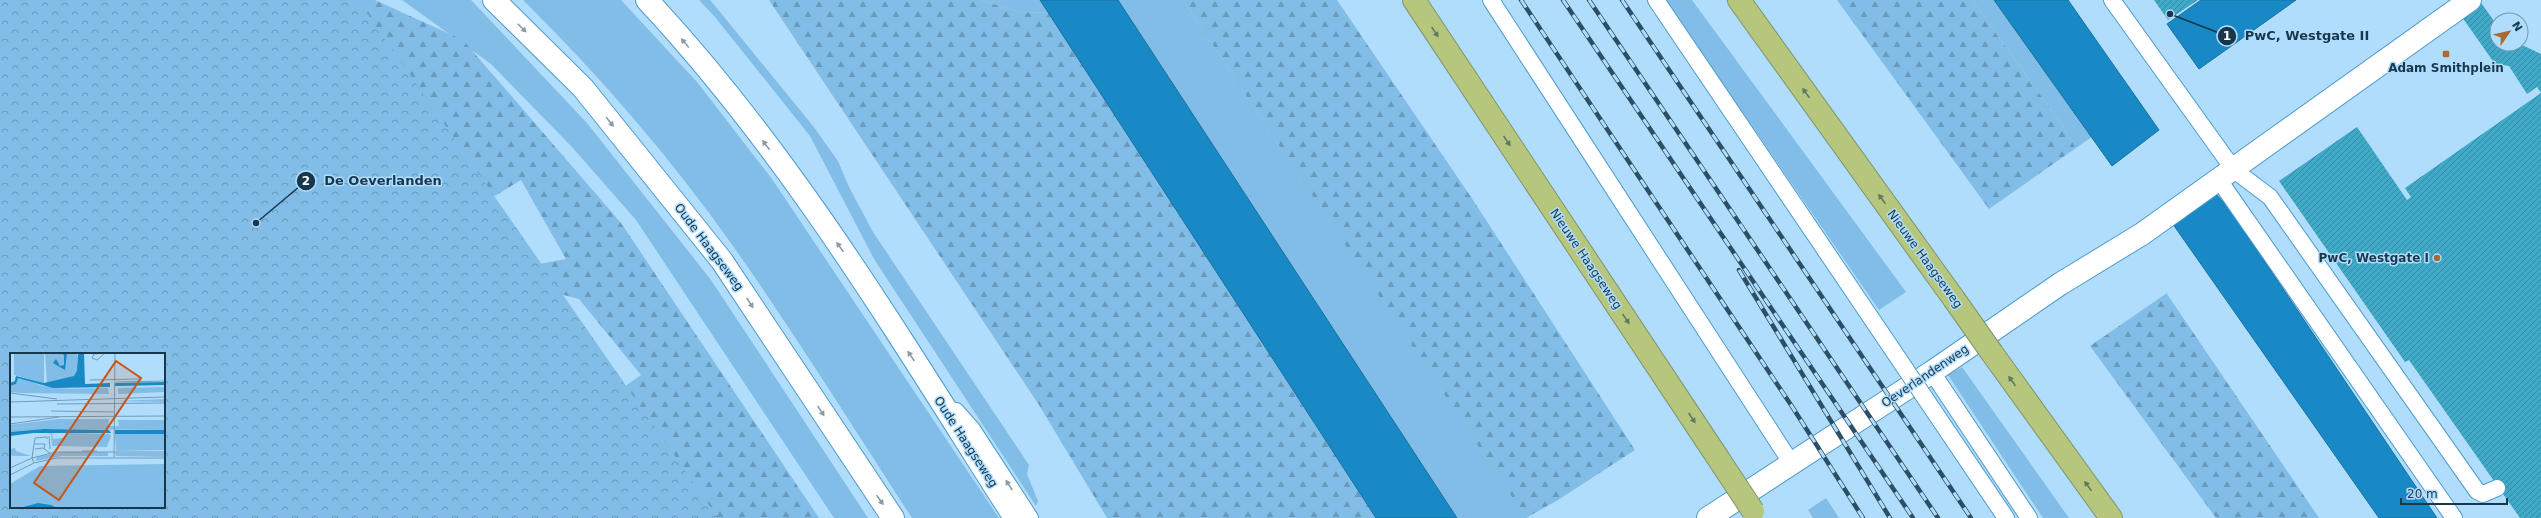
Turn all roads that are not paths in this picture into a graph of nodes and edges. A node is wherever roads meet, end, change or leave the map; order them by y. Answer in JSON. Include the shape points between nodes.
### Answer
{"nodes":[{"id":1,"x":494,"y":0,"type":"edge"},
{"id":2,"x":647,"y":0,"type":"edge"},
{"id":3,"x":1414,"y":0,"type":"edge"},
{"id":4,"x":1491,"y":0,"type":"edge"},
{"id":5,"x":1656,"y":0,"type":"edge"},
{"id":6,"x":1739,"y":0,"type":"edge"},
{"id":7,"x":2112,"y":0,"type":"edge"},
{"id":8,"x":2470,"y":0,"type":"edge"},
{"id":9,"x":2227,"y":175,"type":"junction"},
{"id":10,"x":1932,"y":372,"type":"junction"},
{"id":11,"x":925,"y":377,"type":"junction"},
{"id":12,"x":1792,"y":464,"type":"junction"},
{"id":13,"x":2497,"y":488,"type":"dead end"},
{"id":14,"x":1755,"y":514,"type":"edge"},
{"id":15,"x":893,"y":518,"type":"edge"},
{"id":16,"x":1015,"y":518,"type":"edge"},
{"id":17,"x":1030,"y":518,"type":"edge"},
{"id":18,"x":1708,"y":518,"type":"edge"},
{"id":19,"x":2006,"y":518,"type":"edge"},
{"id":20,"x":2029,"y":518,"type":"edge"},
{"id":21,"x":2111,"y":518,"type":"edge"},
{"id":22,"x":2454,"y":518,"type":"edge"}],
"edges":[{"from":1,"to":15,"type":"main road","name":"Oude Haagseweg","one_way":true,"via":[[583,88],[722,261]]},
{"from":11,"to":2,"type":"main road","name":"Oude Haagseweg","one_way":true,"via":[[851,262],[790,176],[734,103]]},
{"from":3,"to":14,"type":"highway","name":"Nieuwe Haagseweg","one_way":true,"bridge":true},
{"from":4,"to":12,"type":"lane"},
{"from":5,"to":19,"type":"lane","bridge":true},
{"from":21,"to":6,"type":"highway","name":"Nieuwe Haagseweg","one_way":true,"bridge":true},
{"from":7,"to":9,"type":"lane"},
{"from":8,"to":9,"type":"main road"},
{"from":9,"to":10,"type":"main road","name":"Oeverlandenweg","via":[[2142,234],[2060,284]]},
{"from":9,"to":13,"type":"lane","via":[[2270,197],[2477,491],[2483,494]]},
{"from":9,"to":22,"type":"lane"},
{"from":10,"to":12,"type":"main road","name":"Oeverlandenweg"},
{"from":10,"to":20,"type":"lane"},
{"from":11,"to":16,"type":"main road","name":"Oude Haagseweg"},
{"from":17,"to":11,"type":"lane","one_way":true,"via":[[972,429]]},
{"from":12,"to":18,"type":"main road","name":"Oeverlandenweg"}]}
